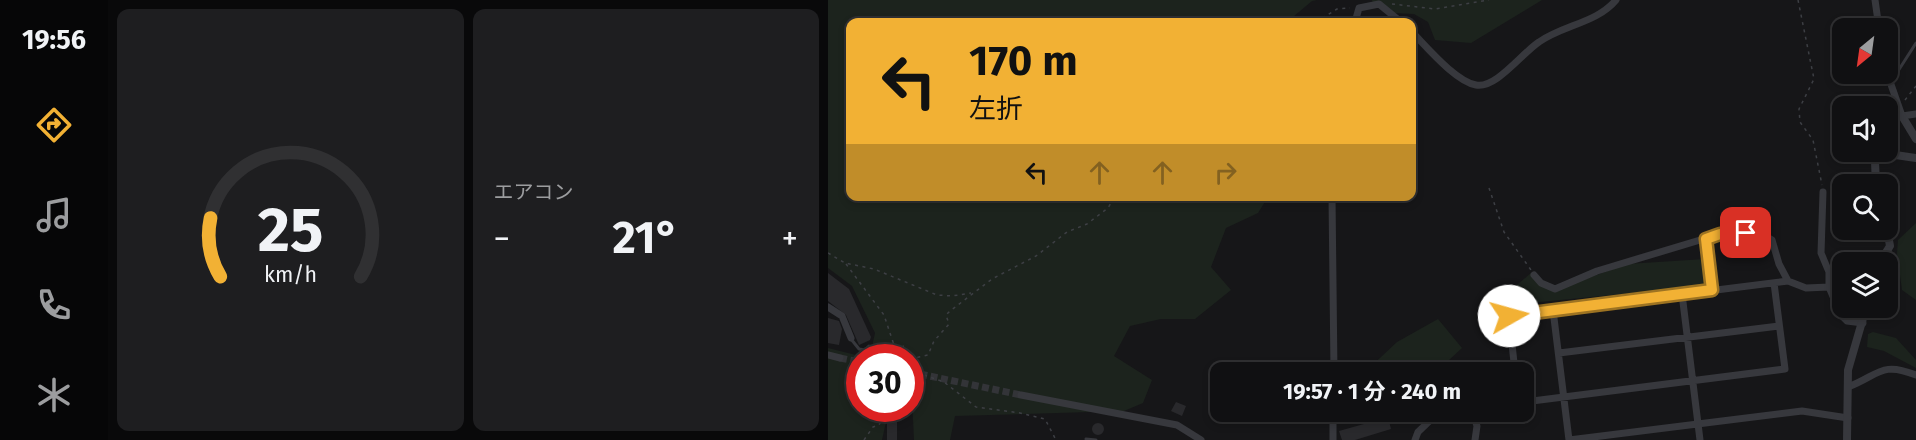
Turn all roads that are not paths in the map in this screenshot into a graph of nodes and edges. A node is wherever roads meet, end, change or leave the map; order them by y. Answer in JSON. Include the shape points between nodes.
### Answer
{"nodes":[{"id":1,"x":1616,"y":0,"type":"edge"},
{"id":2,"x":1875,"y":0,"type":"edge"},
{"id":3,"x":1356,"y":18,"type":"edge"},
{"id":4,"x":1396,"y":18,"type":"edge"},
{"id":5,"x":1878,"y":18,"type":"edge"},
{"id":6,"x":1416,"y":36,"type":"edge"},
{"id":7,"x":1916,"y":44,"type":"edge"},
{"id":8,"x":1898,"y":72,"type":"edge"},
{"id":9,"x":1890,"y":84,"type":"edge"},
{"id":10,"x":1900,"y":112,"type":"junction"},
{"id":11,"x":1916,"y":114,"type":"edge"},
{"id":12,"x":1916,"y":140,"type":"edge"},
{"id":13,"x":1898,"y":155,"type":"edge"},
{"id":14,"x":1916,"y":158,"type":"edge"},
{"id":15,"x":1823,"y":192,"type":"road end"},
{"id":16,"x":1332,"y":201,"type":"edge"},
{"id":17,"x":1706,"y":239,"type":"junction"},
{"id":18,"x":1534,"y":275,"type":"road end"},
{"id":19,"x":1788,"y":281,"type":"junction"},
{"id":20,"x":1774,"y":283,"type":"junction"},
{"id":21,"x":1829,"y":287,"type":"junction"},
{"id":22,"x":1712,"y":290,"type":"junction"},
{"id":23,"x":1682,"y":294,"type":"junction"},
{"id":24,"x":829,"y":310,"type":"edge"},
{"id":25,"x":1553,"y":310,"type":"junction"},
{"id":26,"x":1864,"y":318,"type":"edge"},
{"id":27,"x":1863,"y":323,"type":"junction"},
{"id":28,"x":1779,"y":326,"type":"junction"},
{"id":29,"x":1688,"y":337,"type":"junction"},
{"id":30,"x":851,"y":338,"type":"joint"},
{"id":31,"x":855,"y":344,"type":"edge"},
{"id":32,"x":1559,"y":353,"type":"junction"},
{"id":33,"x":828,"y":356,"type":"edge"},
{"id":34,"x":840,"y":358,"type":"tunnel mouth"},
{"id":35,"x":1334,"y":362,"type":"edge"},
{"id":36,"x":1514,"y":362,"type":"edge"},
{"id":37,"x":1916,"y":375,"type":"edge"},
{"id":38,"x":1693,"y":380,"type":"junction"},
{"id":39,"x":1848,"y":387,"type":"junction"},
{"id":40,"x":1022,"y":394,"type":"tunnel mouth"},
{"id":41,"x":1563,"y":397,"type":"junction"},
{"id":42,"x":1534,"y":401,"type":"edge"},
{"id":43,"x":1848,"y":418,"type":"junction"},
{"id":44,"x":1333,"y":422,"type":"edge"},
{"id":45,"x":1428,"y":422,"type":"edge"},
{"id":46,"x":1476,"y":422,"type":"edge"},
{"id":47,"x":1698,"y":424,"type":"junction"},
{"id":48,"x":1086,"y":439,"type":"edge"},
{"id":49,"x":1096,"y":440,"type":"edge"},
{"id":50,"x":1201,"y":440,"type":"edge"},
{"id":51,"x":1333,"y":440,"type":"edge"},
{"id":52,"x":1415,"y":440,"type":"edge"},
{"id":53,"x":1475,"y":440,"type":"edge"},
{"id":54,"x":1569,"y":440,"type":"edge"},
{"id":55,"x":1700,"y":440,"type":"edge"},
{"id":56,"x":1847,"y":440,"type":"edge"}],
"edges":[{"from":1,"to":6,"type":"street","via":[[1598,14],[1540,40],[1494,80],[1479,86],[1460,78]]},
{"from":2,"to":5,"type":"street"},
{"from":3,"to":4,"type":"street","via":[[1359,8],[1379,4]]},
{"from":7,"to":8,"type":"lane"},
{"from":9,"to":10,"type":"street"},
{"from":10,"to":11,"type":"street"},
{"from":10,"to":12,"type":"street"},
{"from":13,"to":14,"type":"street"},
{"from":15,"to":21,"type":"street","via":[[1821,253],[1829,272]]},
{"from":16,"to":35,"type":"street"},
{"from":17,"to":18,"type":"street","via":[[1597,271],[1555,289]]},
{"from":17,"to":19,"type":"street","via":[[1729,233],[1762,234],[1772,240]]},
{"from":17,"to":22,"type":"street"},
{"from":19,"to":20,"type":"street"},
{"from":19,"to":21,"type":"street","via":[[1806,288]]},
{"from":20,"to":22,"type":"street"},
{"from":20,"to":28,"type":"street"},
{"from":21,"to":27,"type":"street","via":[[1841,315],[1847,321]]},
{"from":22,"to":23,"type":"street"},
{"from":23,"to":25,"type":"street"},
{"from":23,"to":29,"type":"street"},
{"from":24,"to":30,"type":"street","via":[[842,316]]},
{"from":25,"to":32,"type":"street"},
{"from":25,"to":36,"type":"street","via":[[1509,316]]},
{"from":26,"to":27,"type":"street"},
{"from":27,"to":39,"type":"street","via":[[1848,370]]},
{"from":28,"to":29,"type":"street"},
{"from":28,"to":38,"type":"street","via":[[1785,369]]},
{"from":29,"to":32,"type":"street"},
{"from":29,"to":38,"type":"street"},
{"from":30,"to":31,"type":"lane"},
{"from":32,"to":41,"type":"street"},
{"from":33,"to":34,"type":"street"},
{"from":37,"to":39,"type":"street","via":[[1884,369]]},
{"from":38,"to":41,"type":"street"},
{"from":38,"to":47,"type":"street"},
{"from":39,"to":43,"type":"street"},
{"from":40,"to":50,"type":"street","via":[[1176,425]]},
{"from":41,"to":42,"type":"street"},
{"from":41,"to":54,"type":"street"},
{"from":43,"to":47,"type":"street","via":[[1802,411]]},
{"from":43,"to":56,"type":"street"},
{"from":44,"to":51,"type":"street"},
{"from":45,"to":52,"type":"street"},
{"from":46,"to":53,"type":"street"},
{"from":47,"to":54,"type":"street"},
{"from":47,"to":55,"type":"street"},
{"from":48,"to":49,"type":"lane"}]}
